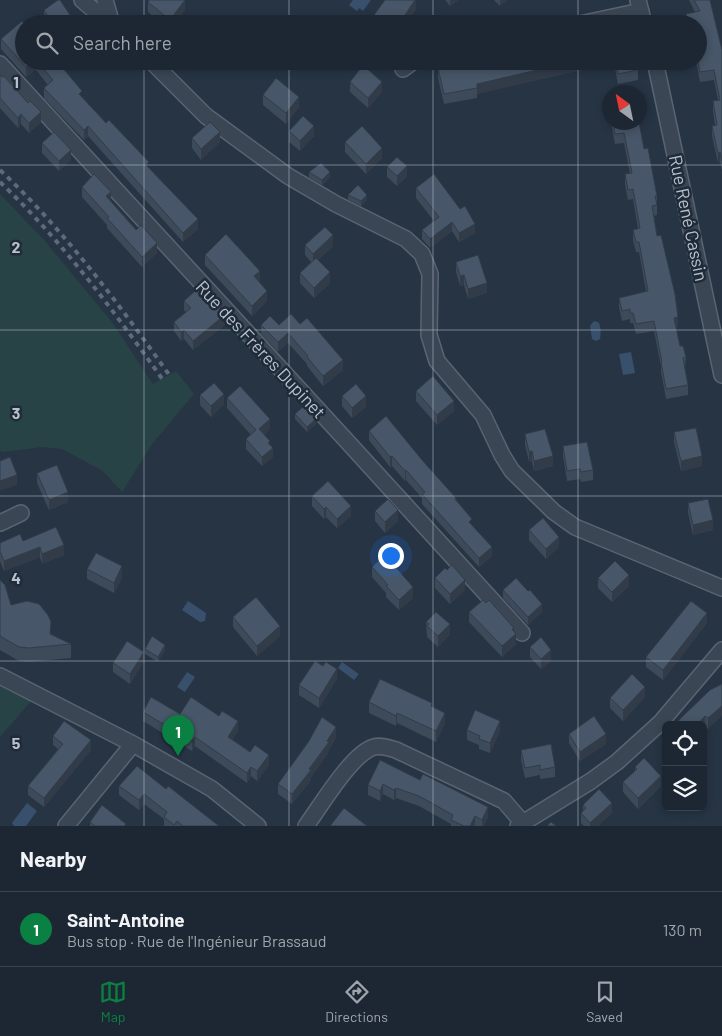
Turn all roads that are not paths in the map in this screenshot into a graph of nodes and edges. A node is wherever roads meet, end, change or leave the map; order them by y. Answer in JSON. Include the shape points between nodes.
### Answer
{"nodes":[{"id":1,"x":82,"y":0,"type":"edge"},
{"id":2,"x":105,"y":0,"type":"edge"},
{"id":3,"x":641,"y":12,"type":"edge"},
{"id":4,"x":100,"y":15,"type":"edge"},
{"id":5,"x":110,"y":15,"type":"edge"},
{"id":6,"x":626,"y":15,"type":"edge"},
{"id":7,"x":0,"y":64,"type":"edge"},
{"id":8,"x":160,"y":70,"type":"edge"},
{"id":9,"x":657,"y":70,"type":"edge"},
{"id":10,"x":722,"y":375,"type":"edge"},
{"id":11,"x":21,"y":514,"type":"dead end"},
{"id":12,"x":0,"y":523,"type":"edge"},
{"id":13,"x":722,"y":588,"type":"edge"},
{"id":14,"x":522,"y":633,"type":"dead end"},
{"id":15,"x":722,"y":650,"type":"edge"},
{"id":16,"x":0,"y":676,"type":"edge"},
{"id":17,"x":133,"y":744,"type":"junction"},
{"id":18,"x":520,"y":824,"type":"edge"},
{"id":19,"x":66,"y":826,"type":"edge"},
{"id":20,"x":258,"y":826,"type":"edge"},
{"id":21,"x":306,"y":826,"type":"edge"}],
"edges":[{"from":1,"to":4,"type":"street"},
{"from":2,"to":5,"type":"street"},
{"from":3,"to":6,"type":"street"},
{"from":7,"to":14,"type":"street","name":"Rue des Frères Dupinet"},
{"from":8,"to":13,"type":"street","via":[[206,116],[288,176],[406,239],[422,254],[430,274],[429,335],[437,361],[484,415],[512,471],[554,512],[575,527]]},
{"from":9,"to":10,"type":"street","name":"Rue René Cassin"},
{"from":11,"to":12,"type":"street"},
{"from":15,"to":18,"type":"street","via":[[660,723],[617,762]]},
{"from":16,"to":17,"type":"street"},
{"from":17,"to":19,"type":"street"},
{"from":17,"to":20,"type":"street","via":[[212,789]]},
{"from":18,"to":21,"type":"street","via":[[504,801],[396,750],[374,747],[362,752],[352,762]]}]}
